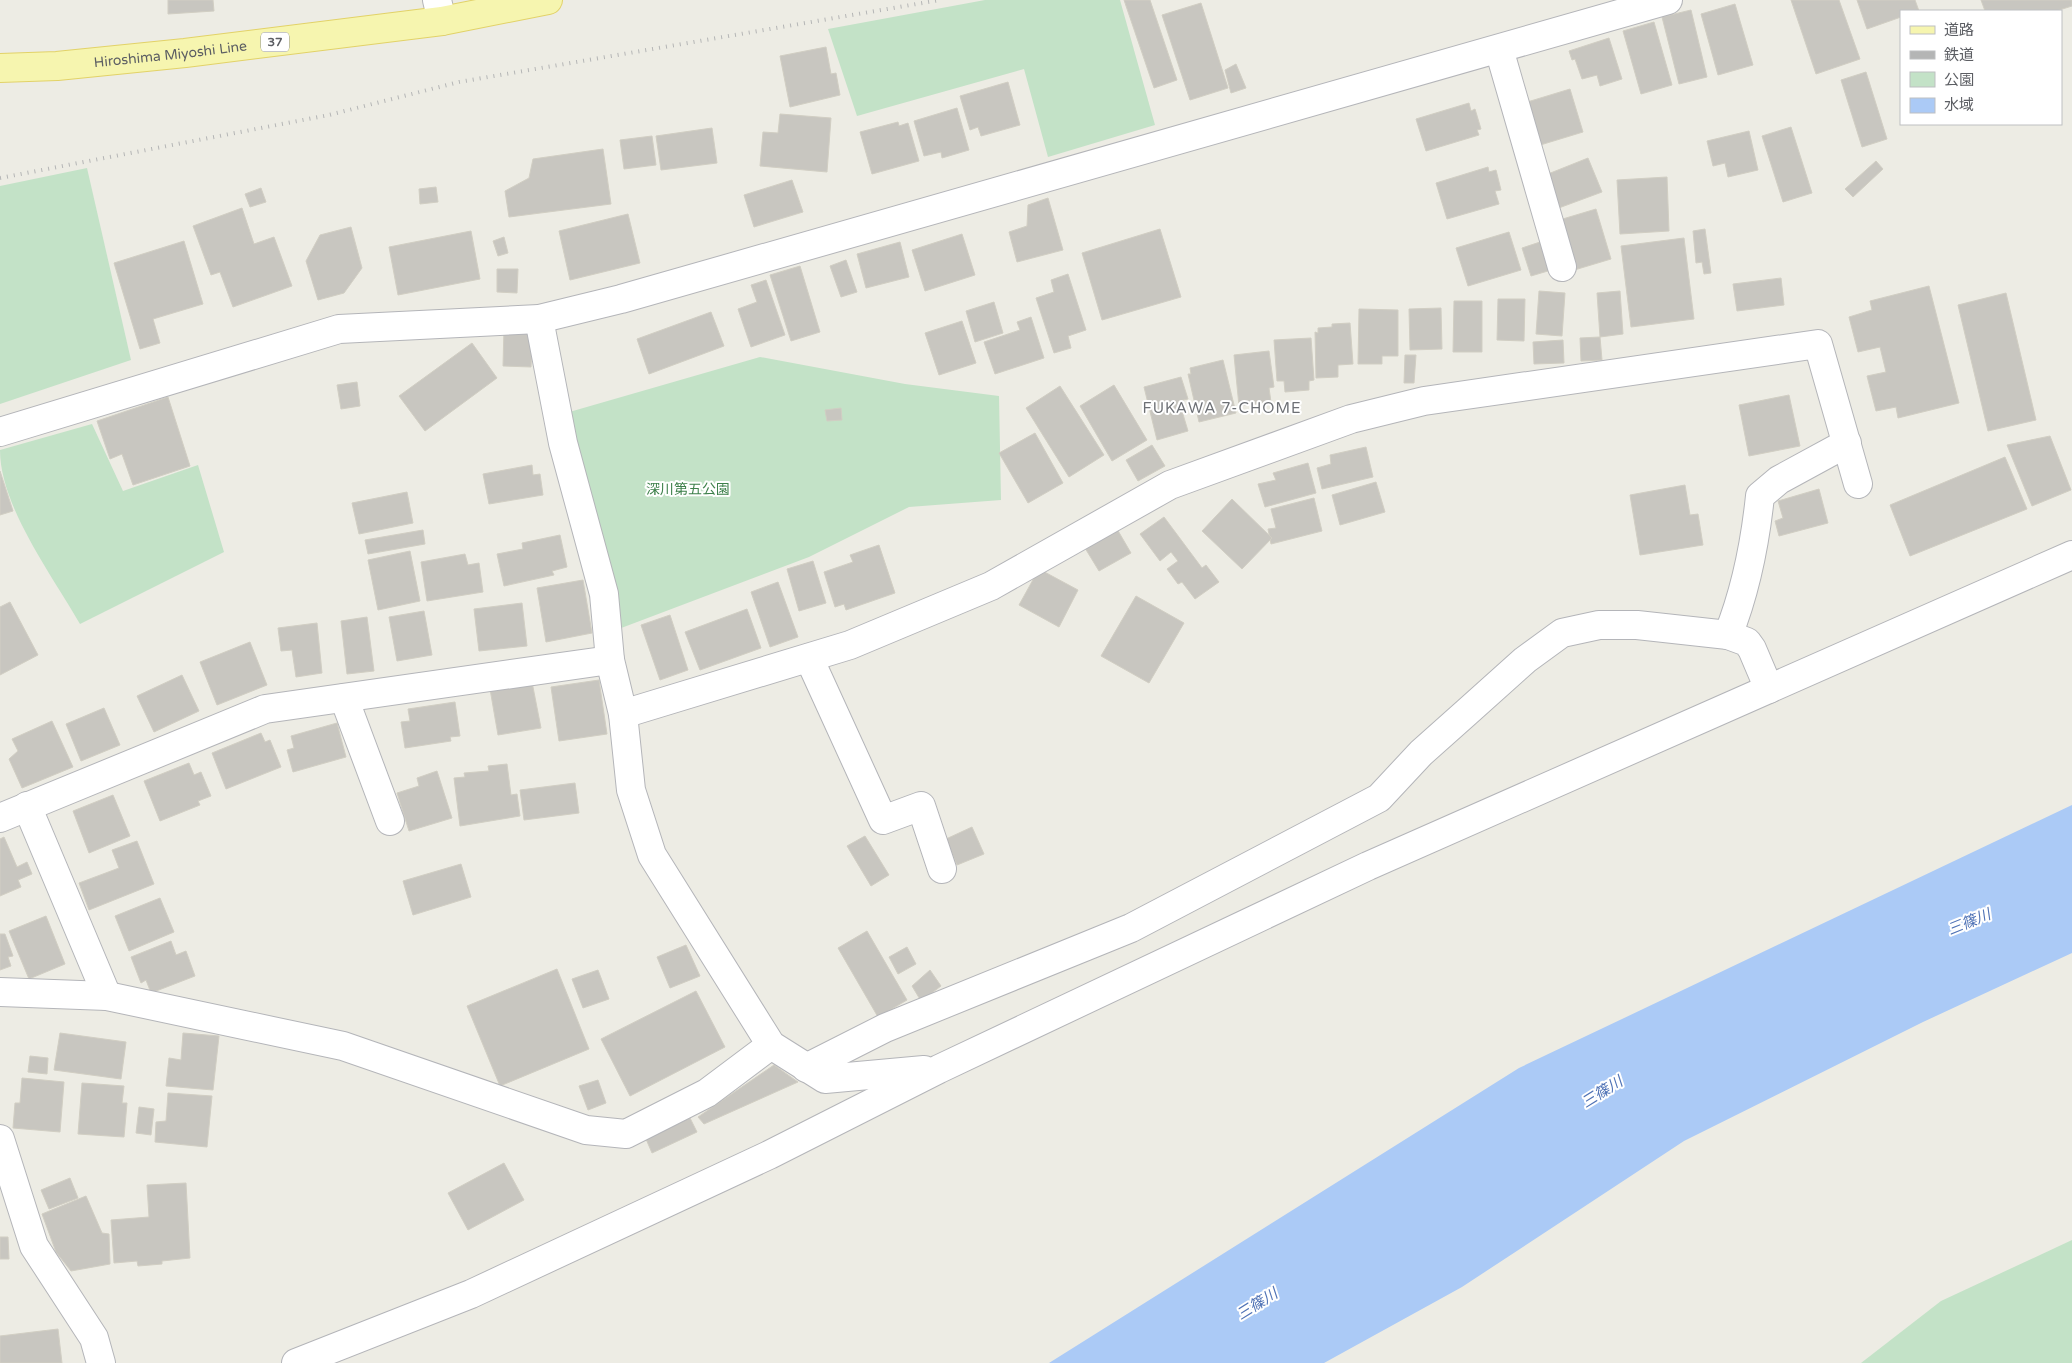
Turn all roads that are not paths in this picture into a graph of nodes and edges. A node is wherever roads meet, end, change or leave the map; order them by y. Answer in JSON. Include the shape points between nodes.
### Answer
{"nodes":[{"id":1,"x":548,"y":0,"type":"edge"},
{"id":2,"x":1668,"y":0,"type":"edge"},
{"id":3,"x":440,"y":10,"type":"edge"},
{"id":4,"x":1499,"y":48,"type":"junction"},
{"id":5,"x":0,"y":68,"type":"edge"},
{"id":6,"x":1562,"y":267,"type":"dead end"},
{"id":7,"x":540,"y":319,"type":"junction"},
{"id":8,"x":0,"y":432,"type":"edge"},
{"id":9,"x":1847,"y":443,"type":"junction"},
{"id":10,"x":1858,"y":484,"type":"dead end"},
{"id":11,"x":2072,"y":555,"type":"edge"},
{"id":12,"x":1728,"y":635,"type":"junction"},
{"id":13,"x":809,"y":658,"type":"junction"},
{"id":14,"x":610,"y":660,"type":"junction"},
{"id":15,"x":1769,"y":689,"type":"junction"},
{"id":16,"x":344,"y":698,"type":"junction"},
{"id":17,"x":623,"y":714,"type":"junction"},
{"id":18,"x":27,"y":806,"type":"junction"},
{"id":19,"x":0,"y":818,"type":"edge"},
{"id":20,"x":390,"y":821,"type":"dead end"},
{"id":21,"x":942,"y":869,"type":"dead end"},
{"id":22,"x":0,"y":992,"type":"edge"},
{"id":23,"x":107,"y":996,"type":"junction"},
{"id":24,"x":771,"y":1045,"type":"junction"},
{"id":25,"x":806,"y":1068,"type":"junction"},
{"id":26,"x":939,"y":1069,"type":"junction"},
{"id":27,"x":0,"y":1138,"type":"edge"},
{"id":28,"x":101,"y":1363,"type":"edge"},
{"id":29,"x":296,"y":1363,"type":"edge"}],
"edges":[{"from":1,"to":3,"type":"main road","name":"Hiroshima Miyoshi Line","number":"37"},
{"from":2,"to":4,"type":"street"},
{"from":3,"to":5,"type":"main road","name":"Hiroshima Miyoshi Line","number":"37","via":[[185,53],[57,66]]},
{"from":4,"to":6,"type":"street"},
{"from":4,"to":7,"type":"street","via":[[621,299]]},
{"from":7,"to":8,"type":"street","via":[[339,329]]},
{"from":7,"to":14,"type":"street","via":[[563,443],[604,594]]},
{"from":9,"to":10,"type":"street"},
{"from":9,"to":12,"type":"street","via":[[1779,480],[1760,496],[1750,565],[1741,602]]},
{"from":9,"to":13,"type":"street","via":[[1818,344],[1424,401],[1351,419],[1170,485],[991,586],[850,645]]},
{"from":11,"to":15,"type":"street"},
{"from":12,"to":15,"type":"street","via":[[1746,642],[1752,649]]},
{"from":12,"to":25,"type":"street","via":[[1637,625],[1599,625],[1562,633],[1525,660],[1421,754],[1378,798],[1130,928],[885,1028]]},
{"from":13,"to":17,"type":"street"},
{"from":13,"to":21,"type":"street","via":[[883,820],[921,806]]},
{"from":14,"to":16,"type":"street"},
{"from":14,"to":17,"type":"street"},
{"from":15,"to":26,"type":"street","via":[[1368,866]]},
{"from":16,"to":18,"type":"street","via":[[265,710]]},
{"from":16,"to":20,"type":"street"},
{"from":17,"to":24,"type":"street","via":[[631,790],[652,855]]},
{"from":18,"to":19,"type":"street"},
{"from":18,"to":23,"type":"street"},
{"from":22,"to":23,"type":"street"},
{"from":23,"to":24,"type":"street","via":[[344,1046],[586,1130],[626,1134],[707,1093]]},
{"from":24,"to":25,"type":"street"},
{"from":25,"to":26,"type":"street","via":[[825,1079]]},
{"from":26,"to":29,"type":"street","via":[[769,1155],[471,1294]]},
{"from":27,"to":28,"type":"street","via":[[34,1246],[94,1338]]}]}
